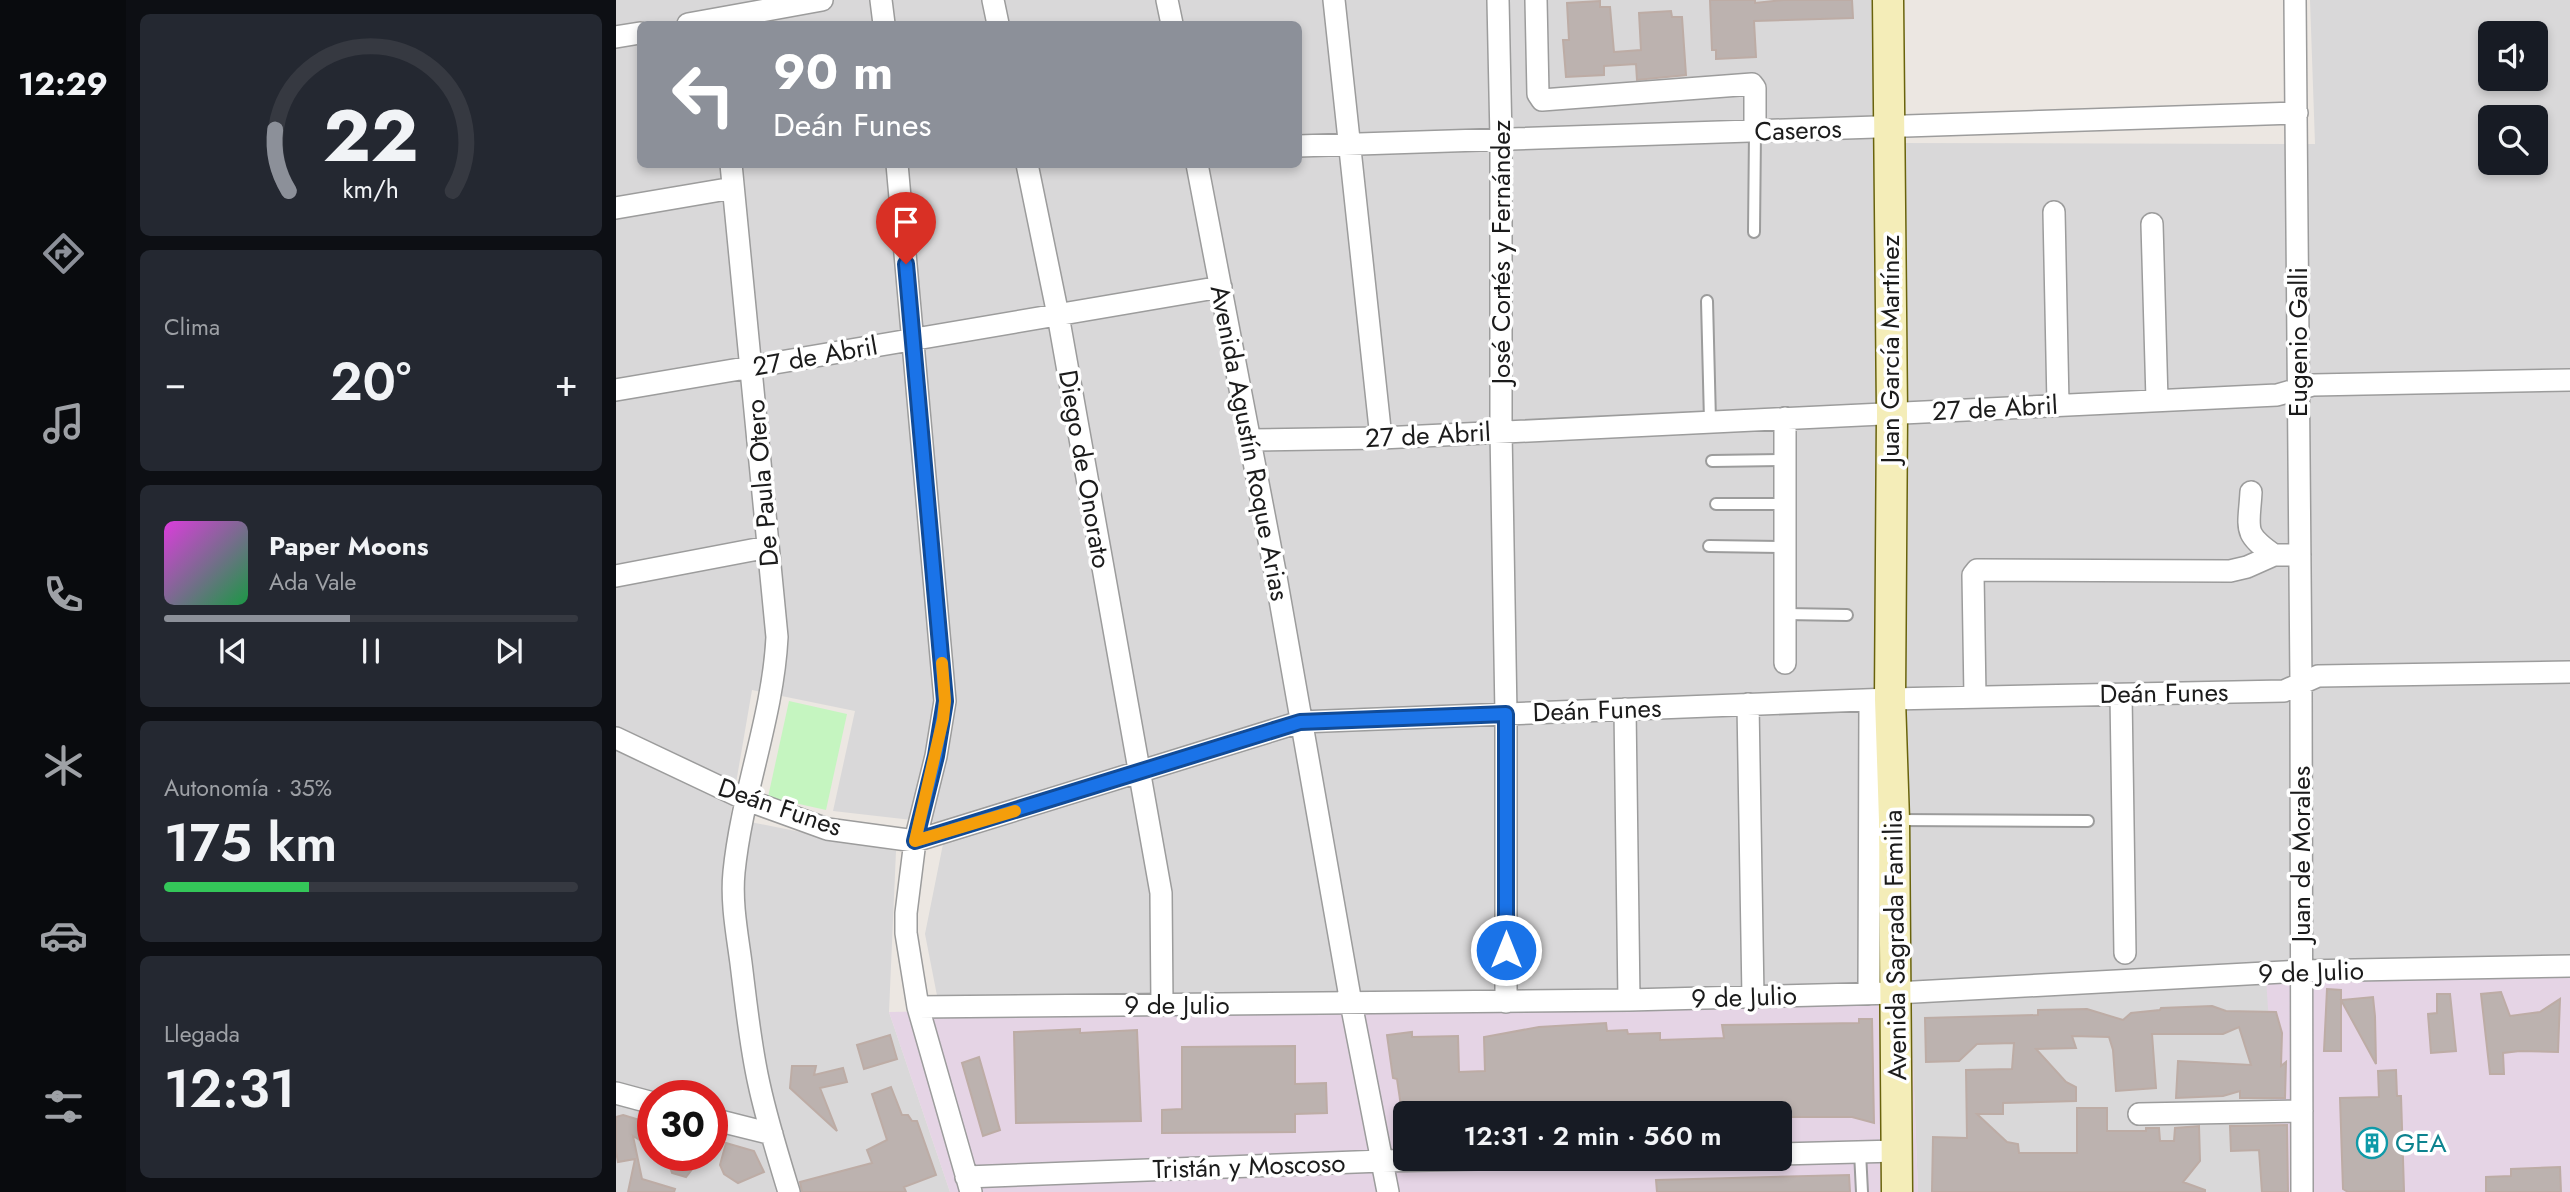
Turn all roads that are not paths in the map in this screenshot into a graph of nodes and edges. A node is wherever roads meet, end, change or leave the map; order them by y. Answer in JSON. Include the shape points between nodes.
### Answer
{"nodes":[{"id":1,"x":704,"y":0,"type":"edge"},
{"id":2,"x":822,"y":0,"type":"edge"},
{"id":3,"x":881,"y":0,"type":"edge"},
{"id":4,"x":993,"y":0,"type":"edge"},
{"id":5,"x":1167,"y":0,"type":"edge"},
{"id":6,"x":1334,"y":0,"type":"edge"},
{"id":7,"x":1498,"y":0,"type":"edge"},
{"id":8,"x":1536,"y":0,"type":"edge"},
{"id":9,"x":1888,"y":0,"type":"edge"},
{"id":10,"x":2295,"y":0,"type":"edge"},
{"id":11,"x":713,"y":21,"type":"edge"},
{"id":12,"x":718,"y":21,"type":"edge"},
{"id":13,"x":884,"y":21,"type":"edge"},
{"id":14,"x":997,"y":21,"type":"edge"},
{"id":15,"x":1171,"y":21,"type":"edge"},
{"id":16,"x":637,"y":34,"type":"edge"},
{"id":17,"x":616,"y":37,"type":"edge"},
{"id":18,"x":2297,"y":113,"type":"junction"},
{"id":19,"x":1888,"y":128,"type":"junction"},
{"id":20,"x":1755,"y":132,"type":"junction"},
{"id":21,"x":1501,"y":139,"type":"junction"},
{"id":22,"x":1349,"y":144,"type":"junction"},
{"id":23,"x":1302,"y":146,"type":"edge"},
{"id":24,"x":731,"y":168,"type":"edge"},
{"id":25,"x":897,"y":168,"type":"edge"},
{"id":26,"x":1028,"y":168,"type":"edge"},
{"id":27,"x":1198,"y":168,"type":"edge"},
{"id":28,"x":733,"y":188,"type":"junction"},
{"id":29,"x":616,"y":208,"type":"edge"},
{"id":30,"x":2054,"y":212,"type":"dead end"},
{"id":31,"x":2152,"y":224,"type":"dead end"},
{"id":32,"x":1754,"y":232,"type":"dead end"},
{"id":33,"x":1221,"y":287,"type":"junction"},
{"id":34,"x":1707,"y":301,"type":"dead end"},
{"id":35,"x":1058,"y":315,"type":"junction"},
{"id":36,"x":914,"y":339,"type":"junction"},
{"id":37,"x":751,"y":367,"type":"junction"},
{"id":38,"x":2570,"y":380,"type":"edge"},
{"id":39,"x":2299,"y":389,"type":"junction"},
{"id":40,"x":616,"y":390,"type":"edge"},
{"id":41,"x":2157,"y":400,"type":"junction"},
{"id":42,"x":2058,"y":404,"type":"junction"},
{"id":43,"x":1892,"y":414,"type":"junction"},
{"id":44,"x":1785,"y":418,"type":"junction"},
{"id":45,"x":1710,"y":421,"type":"junction"},
{"id":46,"x":1501,"y":431,"type":"junction"},
{"id":47,"x":1381,"y":438,"type":"junction"},
{"id":48,"x":1250,"y":440,"type":"junction"},
{"id":49,"x":1785,"y":460,"type":"junction"},
{"id":50,"x":1712,"y":461,"type":"dead end"},
{"id":51,"x":2251,"y":492,"type":"dead end"},
{"id":52,"x":1785,"y":503,"type":"junction"},
{"id":53,"x":1716,"y":504,"type":"dead end"},
{"id":54,"x":1709,"y":546,"type":"dead end"},
{"id":55,"x":768,"y":547,"type":"junction"},
{"id":56,"x":1784,"y":547,"type":"junction"},
{"id":57,"x":2274,"y":555,"type":"junction"},
{"id":58,"x":2300,"y":555,"type":"junction"},
{"id":59,"x":616,"y":576,"type":"edge"},
{"id":60,"x":1785,"y":614,"type":"junction"},
{"id":61,"x":1847,"y":615,"type":"dead end"},
{"id":62,"x":1785,"y":663,"type":"dead end"},
{"id":63,"x":2570,"y":672,"type":"edge"},
{"id":64,"x":2301,"y":684,"type":"junction"},
{"id":65,"x":2121,"y":695,"type":"junction"},
{"id":66,"x":1975,"y":697,"type":"junction"},
{"id":67,"x":1880,"y":699,"type":"junction"},
{"id":68,"x":1748,"y":704,"type":"junction"},
{"id":69,"x":1625,"y":709,"type":"junction"},
{"id":70,"x":1506,"y":714,"type":"junction"},
{"id":71,"x":1300,"y":722,"type":"junction"},
{"id":72,"x":616,"y":738,"type":"edge"},
{"id":73,"x":1139,"y":773,"type":"junction"},
{"id":74,"x":747,"y":800,"type":"junction"},
{"id":75,"x":1894,"y":820,"type":"junction"},
{"id":76,"x":2088,"y":821,"type":"dead end"},
{"id":77,"x":915,"y":841,"type":"junction"},
{"id":78,"x":2125,"y":953,"type":"dead end"},
{"id":79,"x":2570,"y":966,"type":"edge"},
{"id":80,"x":2301,"y":971,"type":"junction"},
{"id":81,"x":1882,"y":994,"type":"junction"},
{"id":82,"x":1753,"y":997,"type":"junction"},
{"id":83,"x":1629,"y":1000,"type":"junction"},
{"id":84,"x":1506,"y":1002,"type":"junction"},
{"id":85,"x":1351,"y":1003,"type":"junction"},
{"id":86,"x":1162,"y":1005,"type":"junction"},
{"id":87,"x":918,"y":1007,"type":"junction"},
{"id":88,"x":616,"y":1093,"type":"edge"},
{"id":89,"x":637,"y":1099,"type":"edge"},
{"id":90,"x":2302,"y":1111,"type":"junction"},
{"id":91,"x":2139,"y":1114,"type":"dead end"},
{"id":92,"x":728,"y":1123,"type":"edge"},
{"id":93,"x":772,"y":1135,"type":"junction"},
{"id":94,"x":1897,"y":1151,"type":"junction"},
{"id":95,"x":1860,"y":1152,"type":"junction"},
{"id":96,"x":1792,"y":1154,"type":"edge"},
{"id":97,"x":1382,"y":1161,"type":"junction"},
{"id":98,"x":1393,"y":1161,"type":"edge"},
{"id":99,"x":969,"y":1184,"type":"edge"},
{"id":100,"x":789,"y":1192,"type":"edge"},
{"id":101,"x":1388,"y":1192,"type":"edge"},
{"id":102,"x":1862,"y":1192,"type":"edge"},
{"id":103,"x":1897,"y":1192,"type":"edge"},
{"id":104,"x":2302,"y":1192,"type":"edge"}],
"edges":[{"from":1,"to":11,"type":"street"},
{"from":2,"to":12,"type":"street"},
{"from":3,"to":13,"type":"street"},
{"from":4,"to":14,"type":"street"},
{"from":5,"to":15,"type":"street"},
{"from":6,"to":22,"type":"street"},
{"from":7,"to":21,"type":"street","name":"José Cortés y Fernández"},
{"from":8,"to":20,"type":"street","via":[[1538,94],[1542,100],[1752,84]]},
{"from":9,"to":19,"type":"main road","name":"Juan García Martínez"},
{"from":10,"to":18,"type":"street","name":"Eugenio Galli"},
{"from":16,"to":17,"type":"street"},
{"from":18,"to":19,"type":"street","name":"Caseros"},
{"from":18,"to":39,"type":"street","name":"Eugenio Galli"},
{"from":19,"to":20,"type":"street","name":"Caseros"},
{"from":19,"to":43,"type":"main road","name":"Juan García Martínez"},
{"from":20,"to":21,"type":"street","name":"Caseros"},
{"from":20,"to":32,"type":"lane"},
{"from":21,"to":22,"type":"street","name":"Caseros"},
{"from":21,"to":46,"type":"street","name":"José Cortés y Fernández"},
{"from":22,"to":23,"type":"street","name":"Caseros"},
{"from":22,"to":47,"type":"street"},
{"from":24,"to":28,"type":"street","name":"De Paula Otero"},
{"from":25,"to":36,"type":"street"},
{"from":26,"to":35,"type":"street","name":"Diego de Onorato"},
{"from":27,"to":33,"type":"street","name":"Avenida Agustín Roque Arias"},
{"from":28,"to":29,"type":"street"},
{"from":28,"to":37,"type":"street","name":"De Paula Otero"},
{"from":30,"to":42,"type":"street"},
{"from":31,"to":41,"type":"street"},
{"from":33,"to":35,"type":"street","name":"27 de Abril"},
{"from":33,"to":48,"type":"street","name":"Avenida Agustín Roque Arias"},
{"from":34,"to":45,"type":"lane"},
{"from":35,"to":36,"type":"street","name":"27 de Abril"},
{"from":35,"to":73,"type":"street","name":"Diego de Onorato"},
{"from":36,"to":37,"type":"street","name":"27 de Abril"},
{"from":36,"to":77,"type":"street","via":[[945,701]]},
{"from":37,"to":40,"type":"street","name":"27 de Abril"},
{"from":37,"to":55,"type":"street","name":"De Paula Otero"},
{"from":38,"to":39,"type":"street","name":"27 de Abril","via":[[2313,385]]},
{"from":39,"to":41,"type":"street","name":"27 de Abril","via":[[2277,395]]},
{"from":39,"to":58,"type":"street","name":"Eugenio Galli"},
{"from":41,"to":42,"type":"street","name":"27 de Abril"},
{"from":42,"to":43,"type":"street","name":"27 de Abril"},
{"from":43,"to":44,"type":"street","name":"27 de Abril"},
{"from":43,"to":67,"type":"main road","name":"Juan García Martínez"},
{"from":44,"to":45,"type":"street","name":"27 de Abril"},
{"from":44,"to":49,"type":"street"},
{"from":45,"to":46,"type":"street","name":"27 de Abril"},
{"from":46,"to":47,"type":"street","name":"27 de Abril"},
{"from":46,"to":70,"type":"street","name":"José Cortés y Fernández"},
{"from":47,"to":48,"type":"street","name":"27 de Abril"},
{"from":48,"to":71,"type":"street","name":"Avenida Agustín Roque Arias"},
{"from":49,"to":50,"type":"lane"},
{"from":49,"to":52,"type":"street"},
{"from":51,"to":57,"type":"street","via":[[2249,530],[2254,542]]},
{"from":52,"to":53,"type":"lane"},
{"from":52,"to":56,"type":"street"},
{"from":54,"to":56,"type":"lane"},
{"from":55,"to":59,"type":"street"},
{"from":55,"to":74,"type":"street","name":"De Paula Otero","via":[[777,636],[775,669]]},
{"from":56,"to":60,"type":"street"},
{"from":57,"to":58,"type":"street"},
{"from":57,"to":66,"type":"street","via":[[2230,571],[1977,570],[1973,575]]},
{"from":58,"to":64,"type":"street","name":"Eugenio Galli"},
{"from":60,"to":61,"type":"lane"},
{"from":60,"to":62,"type":"street"},
{"from":63,"to":64,"type":"street","name":"Deán Funes","via":[[2318,676]]},
{"from":64,"to":65,"type":"street","name":"Deán Funes","via":[[2284,691]]},
{"from":64,"to":80,"type":"street","name":"Juan de Morales"},
{"from":65,"to":66,"type":"street","name":"Deán Funes"},
{"from":65,"to":78,"type":"street"},
{"from":66,"to":67,"type":"street","name":"Deán Funes"},
{"from":67,"to":68,"type":"street","name":"Deán Funes"},
{"from":67,"to":75,"type":"main road","name":"Avenida Sagrada Familia"},
{"from":67,"to":81,"type":"street"},
{"from":68,"to":69,"type":"street","name":"Deán Funes"},
{"from":68,"to":82,"type":"street"},
{"from":69,"to":70,"type":"street","name":"Deán Funes"},
{"from":69,"to":83,"type":"street"},
{"from":70,"to":71,"type":"street","name":"Deán Funes"},
{"from":70,"to":84,"type":"street","name":"José Cortés y Fernández"},
{"from":71,"to":73,"type":"street","name":"Deán Funes"},
{"from":71,"to":85,"type":"street","name":"Avenida Agustín Roque Arias"},
{"from":72,"to":74,"type":"street","name":"Deán Funes"},
{"from":73,"to":77,"type":"street","name":"Deán Funes"},
{"from":73,"to":86,"type":"street","name":"Diego de Onorato","via":[[1161,893]]},
{"from":74,"to":77,"type":"street","name":"Deán Funes","via":[[827,829]]},
{"from":74,"to":93,"type":"street","name":"De Paula Otero","via":[[734,869],[734,903],[750,1041]]},
{"from":75,"to":76,"type":"lane"},
{"from":75,"to":81,"type":"main road","name":"Avenida Sagrada Familia"},
{"from":77,"to":87,"type":"street","via":[[906,913]]},
{"from":79,"to":80,"type":"street","name":"9 de Julio"},
{"from":80,"to":81,"type":"street","name":"9 de Julio"},
{"from":80,"to":90,"type":"street","name":"Juan de Morales"},
{"from":81,"to":82,"type":"street","name":"9 de Julio"},
{"from":81,"to":94,"type":"main road","name":"Avenida Sagrada Familia"},
{"from":82,"to":83,"type":"street","name":"9 de Julio"},
{"from":83,"to":84,"type":"street","name":"9 de Julio"},
{"from":84,"to":85,"type":"street","name":"9 de Julio"},
{"from":85,"to":86,"type":"street","name":"9 de Julio"},
{"from":85,"to":97,"type":"street","name":"Avenida Agustín Roque Arias"},
{"from":86,"to":87,"type":"street","name":"9 de Julio"},
{"from":87,"to":99,"type":"street"},
{"from":88,"to":89,"type":"street"},
{"from":90,"to":91,"type":"street"},
{"from":90,"to":104,"type":"street","name":"Juan de Morales"},
{"from":92,"to":93,"type":"street"},
{"from":93,"to":100,"type":"street","name":"De Paula Otero"},
{"from":94,"to":95,"type":"street"},
{"from":94,"to":103,"type":"main road","name":"Avenida Sagrada Familia"},
{"from":95,"to":96,"type":"street"},
{"from":95,"to":102,"type":"lane"},
{"from":97,"to":98,"type":"street","name":"Tristán y Moscoso"},
{"from":97,"to":99,"type":"street","name":"Tristán y Moscoso"},
{"from":97,"to":101,"type":"street","name":"Avenida Agustín Roque Arias"}]}
